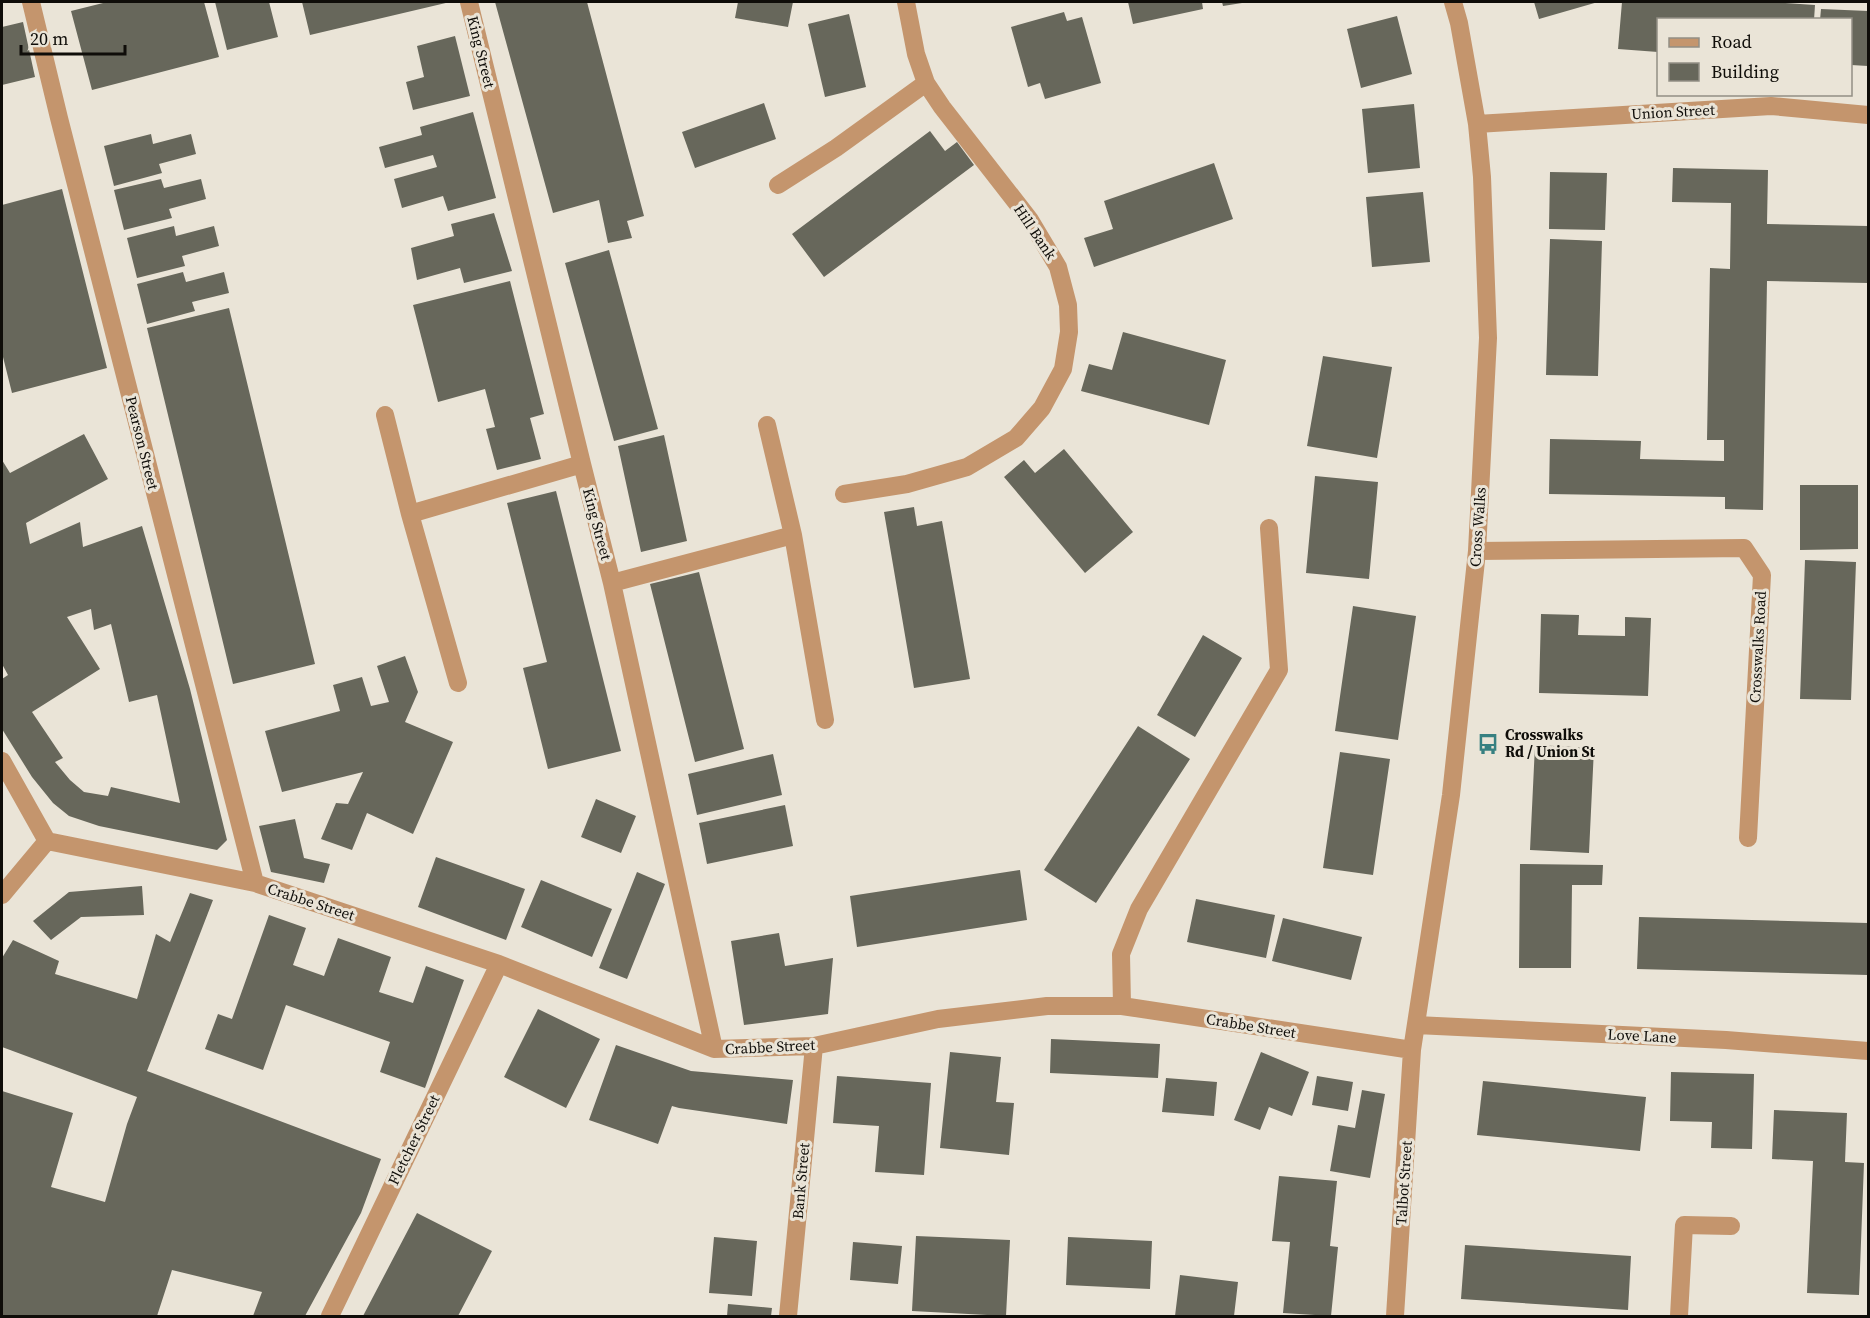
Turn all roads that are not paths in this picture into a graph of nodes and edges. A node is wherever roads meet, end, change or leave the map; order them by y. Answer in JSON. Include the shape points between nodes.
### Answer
{"nodes":[{"id":1,"x":31,"y":2,"type":"edge"},
{"id":2,"x":469,"y":2,"type":"edge"},
{"id":3,"x":906,"y":2,"type":"edge"},
{"id":4,"x":1453,"y":2,"type":"edge"},
{"id":5,"x":926,"y":83,"type":"junction"},
{"id":6,"x":1869,"y":115,"type":"edge"},
{"id":7,"x":1477,"y":124,"type":"junction"},
{"id":8,"x":778,"y":185,"type":"dead end"},
{"id":9,"x":386,"y":415,"type":"dead end"},
{"id":10,"x":767,"y":425,"type":"dead end"},
{"id":11,"x":582,"y":464,"type":"junction"},
{"id":12,"x":844,"y":494,"type":"dead end"},
{"id":13,"x":410,"y":514,"type":"junction"},
{"id":14,"x":1269,"y":528,"type":"dead end"},
{"id":15,"x":793,"y":536,"type":"junction"},
{"id":16,"x":1477,"y":551,"type":"junction"},
{"id":17,"x":612,"y":583,"type":"junction"},
{"id":18,"x":458,"y":683,"type":"dead end"},
{"id":19,"x":825,"y":720,"type":"dead end"},
{"id":20,"x":2,"y":761,"type":"edge"},
{"id":21,"x":1748,"y":838,"type":"dead end"},
{"id":22,"x":47,"y":841,"type":"junction"},
{"id":23,"x":255,"y":884,"type":"junction"},
{"id":24,"x":2,"y":896,"type":"edge"},
{"id":25,"x":499,"y":964,"type":"junction"},
{"id":26,"x":1122,"y":1006,"type":"junction"},
{"id":27,"x":1416,"y":1025,"type":"junction"},
{"id":28,"x":814,"y":1046,"type":"junction"},
{"id":29,"x":714,"y":1050,"type":"junction"},
{"id":30,"x":1412,"y":1050,"type":"junction"},
{"id":31,"x":1869,"y":1051,"type":"edge"},
{"id":32,"x":1731,"y":1226,"type":"dead end"},
{"id":33,"x":330,"y":1317,"type":"edge"},
{"id":34,"x":788,"y":1317,"type":"edge"},
{"id":35,"x":1395,"y":1317,"type":"edge"},
{"id":36,"x":1678,"y":1317,"type":"edge"}],
"edges":[{"from":1,"to":23,"type":"street","name":"Pearson Street"},
{"from":2,"to":11,"type":"street","name":"King Street"},
{"from":3,"to":5,"type":"street","name":"Hill Bank"},
{"from":4,"to":7,"type":"street","name":"Cross Walks"},
{"from":5,"to":8,"type":"street"},
{"from":5,"to":12,"type":"street","name":"Hill Bank","via":[[1030,220],[1058,267],[1068,305],[1069,332],[1062,369],[1042,408],[1016,438],[967,467],[907,484]]},
{"from":6,"to":7,"type":"street","name":"Union Street","via":[[1771,106]]},
{"from":7,"to":16,"type":"street","name":"Cross Walks","via":[[1488,338]]},
{"from":9,"to":13,"type":"street"},
{"from":10,"to":15,"type":"street"},
{"from":11,"to":13,"type":"street"},
{"from":11,"to":17,"type":"street","name":"King Street"},
{"from":13,"to":18,"type":"street"},
{"from":14,"to":26,"type":"street","via":[[1279,670],[1139,909],[1121,954]]},
{"from":15,"to":17,"type":"street"},
{"from":15,"to":19,"type":"street"},
{"from":16,"to":21,"type":"street","name":"Crosswalks Road","via":[[1744,548],[1762,575]]},
{"from":16,"to":27,"type":"street","name":"Cross Walks","via":[[1451,795]]},
{"from":17,"to":29,"type":"street","name":"King Street"},
{"from":20,"to":22,"type":"street"},
{"from":22,"to":23,"type":"street","name":"Crabbe Street"},
{"from":22,"to":24,"type":"street"},
{"from":23,"to":25,"type":"street","name":"Crabbe Street"},
{"from":25,"to":29,"type":"street","name":"Crabbe Street"},
{"from":25,"to":33,"type":"street","name":"Fletcher Street"},
{"from":26,"to":28,"type":"street","name":"Crabbe Street","via":[[1047,1006],[938,1019]]},
{"from":26,"to":30,"type":"street","name":"Crabbe Street"},
{"from":27,"to":30,"type":"street","name":"Cross Walks"},
{"from":27,"to":31,"type":"street","name":"Love Lane"},
{"from":28,"to":29,"type":"street","name":"Crabbe Street"},
{"from":28,"to":34,"type":"street","name":"Bank Street"},
{"from":30,"to":35,"type":"street","name":"Talbot Street"},
{"from":32,"to":36,"type":"street","via":[[1684,1225]]}]}
